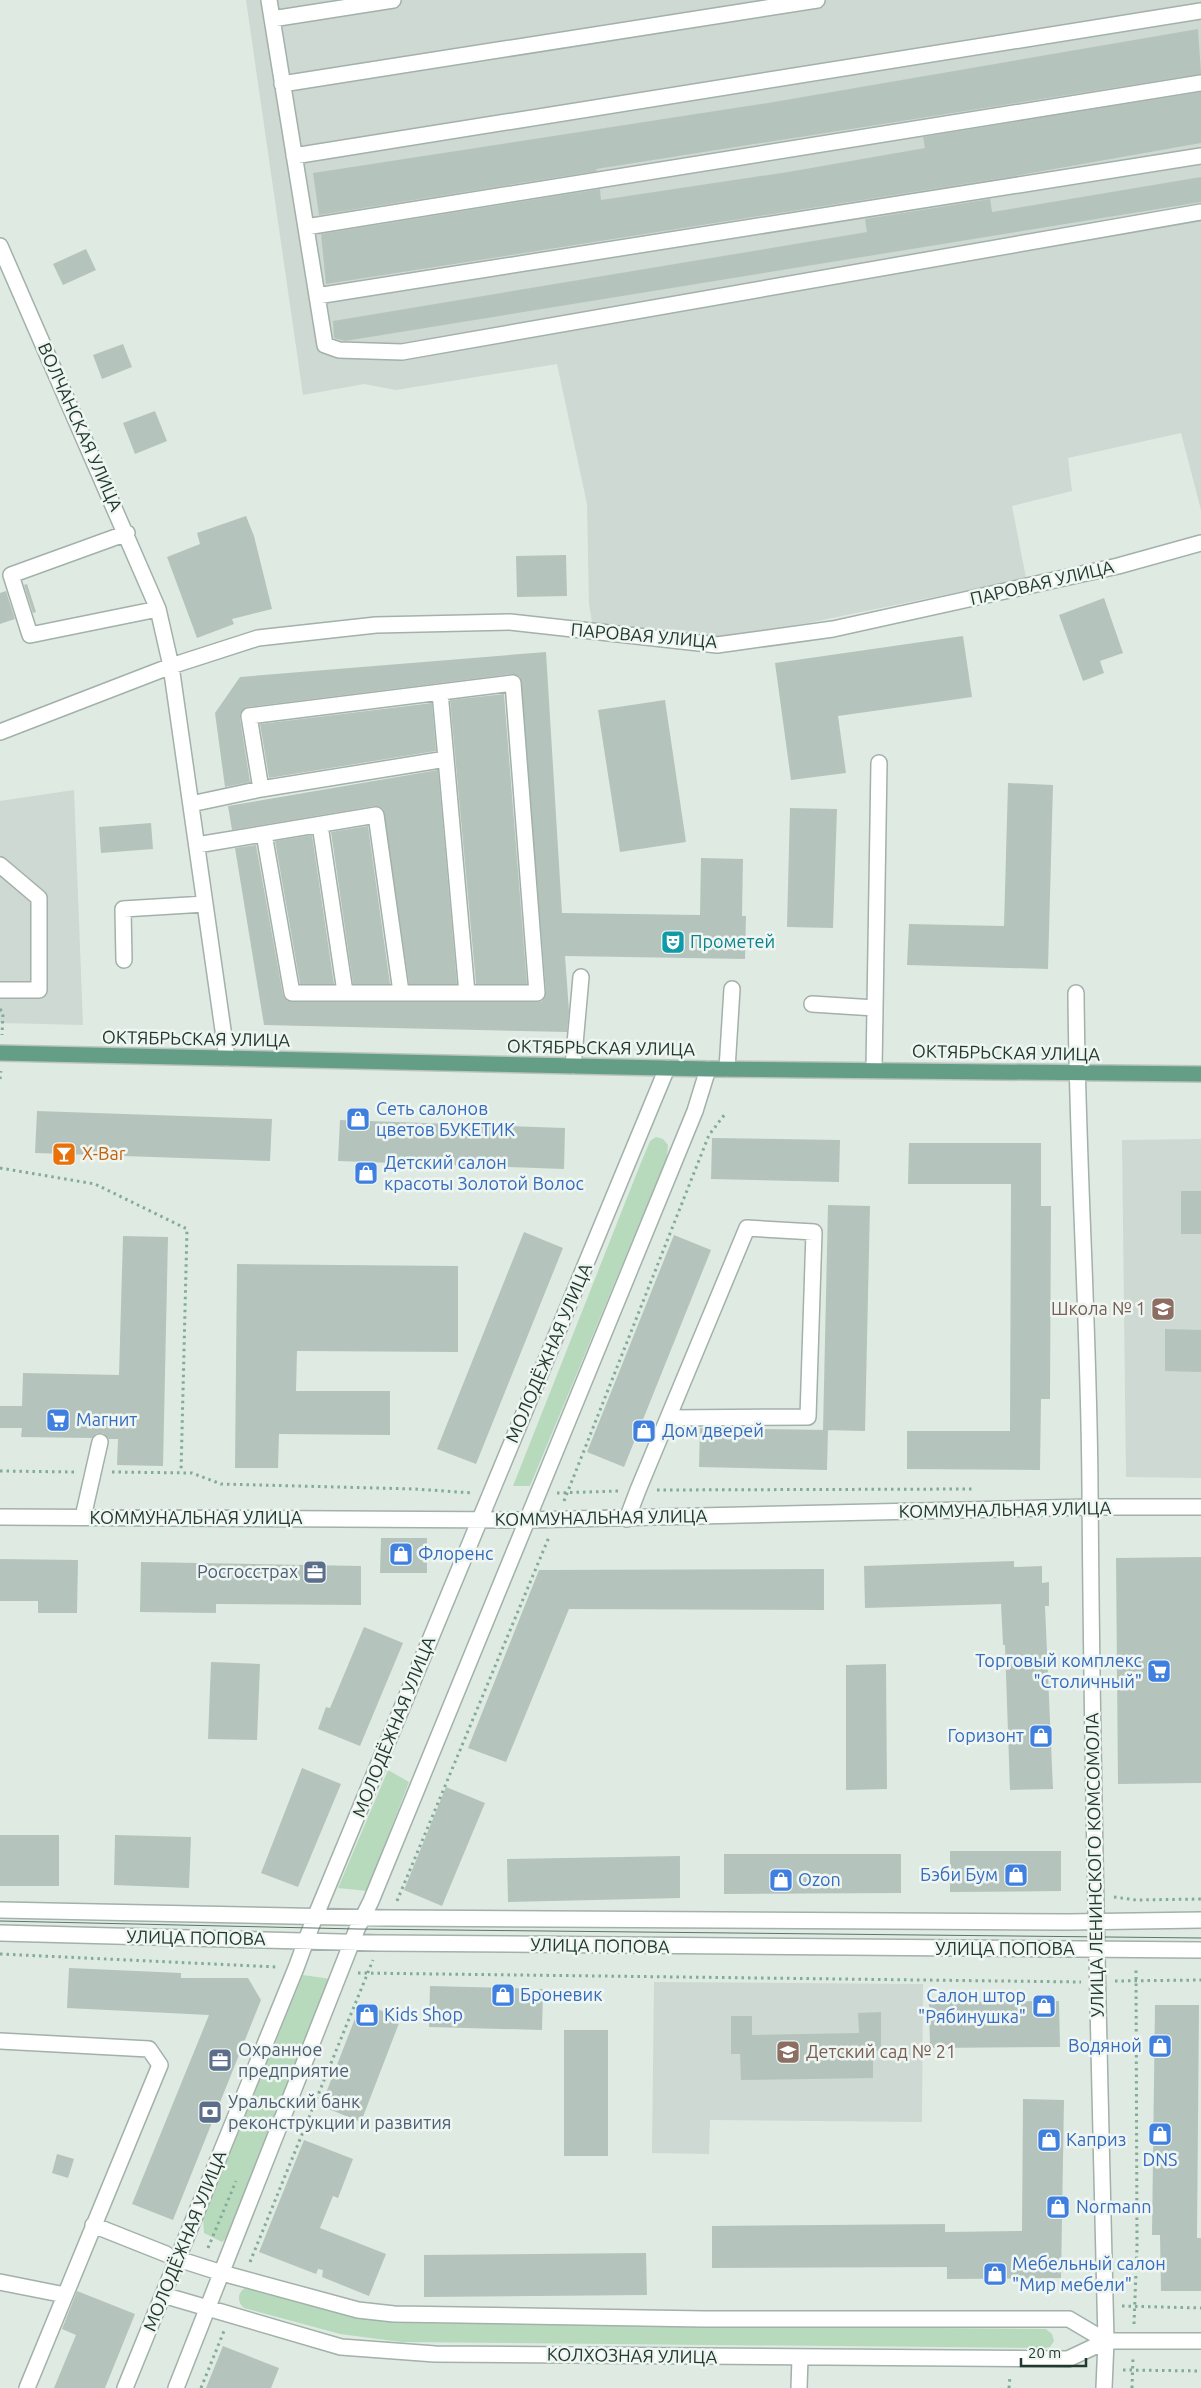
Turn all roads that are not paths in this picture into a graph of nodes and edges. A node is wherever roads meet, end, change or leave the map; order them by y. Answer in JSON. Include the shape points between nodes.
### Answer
{"nodes":[{"id":1,"x":268,"y":0,"type":"edge"},
{"id":2,"x":394,"y":0,"type":"edge"},
{"id":3,"x":817,"y":0,"type":"edge"},
{"id":4,"x":1201,"y":11,"type":"edge"},
{"id":5,"x":272,"y":19,"type":"junction"},
{"id":6,"x":1201,"y":82,"type":"edge"},
{"id":7,"x":282,"y":84,"type":"junction"},
{"id":8,"x":294,"y":156,"type":"junction"},
{"id":9,"x":1201,"y":156,"type":"edge"},
{"id":10,"x":1201,"y":212,"type":"edge"},
{"id":11,"x":306,"y":227,"type":"junction"},
{"id":12,"x":0,"y":246,"type":"edge"},
{"id":13,"x":317,"y":296,"type":"junction"},
{"id":14,"x":127,"y":533,"type":"junction"},
{"id":15,"x":1201,"y":543,"type":"edge"},
{"id":16,"x":158,"y":609,"type":"junction"},
{"id":17,"x":171,"y":666,"type":"junction"},
{"id":18,"x":440,"y":692,"type":"junction"},
{"id":19,"x":0,"y":732,"type":"edge"},
{"id":20,"x":446,"y":759,"type":"junction"},
{"id":21,"x":878,"y":763,"type":"dead end"},
{"id":22,"x":261,"y":789,"type":"junction"},
{"id":23,"x":191,"y":804,"type":"junction"},
{"id":24,"x":320,"y":825,"type":"junction"},
{"id":25,"x":264,"y":834,"type":"junction"},
{"id":26,"x":197,"y":845,"type":"junction"},
{"id":27,"x":0,"y":865,"type":"edge"},
{"id":28,"x":205,"y":904,"type":"junction"},
{"id":29,"x":124,"y":960,"type":"dead end"},
{"id":30,"x":581,"y":977,"type":"dead end"},
{"id":31,"x":732,"y":989,"type":"dead end"},
{"id":32,"x":0,"y":990,"type":"edge"},
{"id":33,"x":345,"y":992,"type":"junction"},
{"id":34,"x":401,"y":992,"type":"junction"},
{"id":35,"x":467,"y":993,"type":"junction"},
{"id":36,"x":1076,"y":993,"type":"dead end"},
{"id":37,"x":812,"y":1004,"type":"dead end"},
{"id":38,"x":875,"y":1008,"type":"junction"},
{"id":39,"x":0,"y":1053,"type":"edge"},
{"id":40,"x":227,"y":1058,"type":"junction"},
{"id":41,"x":574,"y":1066,"type":"junction"},
{"id":42,"x":667,"y":1068,"type":"junction"},
{"id":43,"x":708,"y":1069,"type":"junction"},
{"id":44,"x":727,"y":1069,"type":"junction"},
{"id":45,"x":874,"y":1069,"type":"junction"},
{"id":46,"x":1076,"y":1073,"type":"junction"},
{"id":47,"x":1201,"y":1074,"type":"edge"},
{"id":48,"x":668,"y":1418,"type":"junction"},
{"id":49,"x":100,"y":1442,"type":"dead end"},
{"id":50,"x":1090,"y":1507,"type":"junction"},
{"id":51,"x":1201,"y":1507,"type":"edge"},
{"id":52,"x":0,"y":1517,"type":"edge"},
{"id":53,"x":83,"y":1517,"type":"junction"},
{"id":54,"x":627,"y":1519,"type":"junction"},
{"id":55,"x":479,"y":1520,"type":"junction"},
{"id":56,"x":526,"y":1520,"type":"junction"},
{"id":57,"x":0,"y":1910,"type":"edge"},
{"id":58,"x":315,"y":1916,"type":"junction"},
{"id":59,"x":362,"y":1917,"type":"junction"},
{"id":60,"x":1201,"y":1920,"type":"edge"},
{"id":61,"x":1096,"y":1922,"type":"junction"},
{"id":62,"x":0,"y":1933,"type":"edge"},
{"id":63,"x":305,"y":1941,"type":"junction"},
{"id":64,"x":352,"y":1942,"type":"junction"},
{"id":65,"x":1097,"y":1950,"type":"junction"},
{"id":66,"x":1201,"y":1950,"type":"edge"},
{"id":67,"x":0,"y":2041,"type":"edge"},
{"id":68,"x":93,"y":2225,"type":"junction"},
{"id":69,"x":172,"y":2256,"type":"junction"},
{"id":70,"x":222,"y":2273,"type":"junction"},
{"id":71,"x":0,"y":2282,"type":"edge"},
{"id":72,"x":65,"y":2295,"type":"junction"},
{"id":73,"x":163,"y":2295,"type":"junction"},
{"id":74,"x":208,"y":2308,"type":"junction"},
{"id":75,"x":1106,"y":2341,"type":"junction"},
{"id":76,"x":1201,"y":2341,"type":"edge"},
{"id":77,"x":800,"y":2358,"type":"junction"},
{"id":78,"x":27,"y":2388,"type":"edge"},
{"id":79,"x":126,"y":2388,"type":"edge"},
{"id":80,"x":176,"y":2388,"type":"edge"},
{"id":81,"x":799,"y":2388,"type":"edge"},
{"id":82,"x":1104,"y":2388,"type":"edge"}],
"edges":[{"from":1,"to":5,"type":"street"},
{"from":2,"to":5,"type":"street"},
{"from":3,"to":7,"type":"street"},
{"from":4,"to":8,"type":"street"},
{"from":5,"to":7,"type":"street"},
{"from":6,"to":11,"type":"street"},
{"from":7,"to":8,"type":"street"},
{"from":8,"to":11,"type":"street"},
{"from":9,"to":13,"type":"street"},
{"from":10,"to":13,"type":"street","via":[[402,352],[339,350],[325,344]]},
{"from":11,"to":13,"type":"street"},
{"from":12,"to":14,"type":"street","name":"ВОЛЧАНСКАЯ УЛИЦА"},
{"from":14,"to":16,"type":"street","name":"ВОЛЧАНСКАЯ УЛИЦА"},
{"from":14,"to":16,"type":"street","via":[[11,575],[30,634]]},
{"from":15,"to":17,"type":"street","name":"ПАРОВАЯ УЛИЦА","via":[[1118,566],[833,629],[717,646],[510,622],[376,625],[258,638]]},
{"from":16,"to":17,"type":"street","name":"ВОЛЧАНСКАЯ УЛИЦА"},
{"from":17,"to":19,"type":"street","name":"ПАРОВАЯ УЛИЦА"},
{"from":17,"to":23,"type":"street","name":"ВОЛЧАНСКАЯ УЛИЦА"},
{"from":18,"to":20,"type":"street"},
{"from":18,"to":22,"type":"street","via":[[249,716]]},
{"from":18,"to":35,"type":"street","via":[[513,683],[538,993]]},
{"from":20,"to":22,"type":"street"},
{"from":20,"to":35,"type":"street"},
{"from":21,"to":38,"type":"street"},
{"from":22,"to":23,"type":"street"},
{"from":23,"to":26,"type":"street","name":"ВОЛЧАНСКАЯ УЛИЦА"},
{"from":24,"to":25,"type":"street"},
{"from":24,"to":33,"type":"street"},
{"from":24,"to":34,"type":"street","via":[[376,815]]},
{"from":25,"to":26,"type":"street"},
{"from":25,"to":33,"type":"street","via":[[292,993]]},
{"from":26,"to":28,"type":"street","name":"ВОЛЧАНСКАЯ УЛИЦА"},
{"from":27,"to":32,"type":"street","via":[[39,898],[39,990]]},
{"from":28,"to":29,"type":"street","via":[[123,909]]},
{"from":28,"to":40,"type":"street","name":"ВОЛЧАНСКАЯ УЛИЦА"},
{"from":30,"to":41,"type":"street"},
{"from":31,"to":44,"type":"street"},
{"from":33,"to":34,"type":"street"},
{"from":34,"to":35,"type":"street"},
{"from":36,"to":46,"type":"street","name":"УЛИЦА ЛЕНИНСКОГО КОМСОМОЛА"},
{"from":37,"to":38,"type":"street"},
{"from":38,"to":45,"type":"street"},
{"from":39,"to":40,"type":"main road","name":"ОКТЯБРЬСКАЯ УЛИЦА"},
{"from":40,"to":41,"type":"main road","name":"ОКТЯБРЬСКАЯ УЛИЦА"},
{"from":41,"to":42,"type":"main road","name":"ОКТЯБРЬСКАЯ УЛИЦА"},
{"from":42,"to":43,"type":"main road","name":"ОКТЯБРЬСКАЯ УЛИЦА"},
{"from":42,"to":55,"type":"street","name":"МОЛОДЁЖНАЯ УЛИЦА"},
{"from":43,"to":44,"type":"main road","name":"ОКТЯБРЬСКАЯ УЛИЦА"},
{"from":43,"to":56,"type":"street","via":[[695,1110]]},
{"from":44,"to":45,"type":"main road","name":"ОКТЯБРЬСКАЯ УЛИЦА"},
{"from":45,"to":46,"type":"main road","name":"ОКТЯБРЬСКАЯ УЛИЦА"},
{"from":46,"to":47,"type":"main road","name":"ОКТЯБРЬСКАЯ УЛИЦА"},
{"from":46,"to":50,"type":"street","name":"УЛИЦА ЛЕНИНСКОГО КОМСОМОЛА"},
{"from":48,"to":48,"type":"street","via":[[747,1228],[814,1232],[808,1417]]},
{"from":48,"to":54,"type":"street"},
{"from":49,"to":53,"type":"street"},
{"from":50,"to":51,"type":"street","name":"КОММУНАЛЬНАЯ УЛИЦА"},
{"from":50,"to":54,"type":"street","name":"КОММУНАЛЬНАЯ УЛИЦА"},
{"from":50,"to":61,"type":"street","name":"УЛИЦА ЛЕНИНСКОГО КОМСОМОЛА"},
{"from":52,"to":53,"type":"street","name":"КОММУНАЛЬНАЯ УЛИЦА"},
{"from":53,"to":55,"type":"street","name":"КОММУНАЛЬНАЯ УЛИЦА"},
{"from":54,"to":56,"type":"street","name":"КОММУНАЛЬНАЯ УЛИЦА"},
{"from":55,"to":56,"type":"street","name":"КОММУНАЛЬНАЯ УЛИЦА"},
{"from":55,"to":58,"type":"street","name":"МОЛОДЁЖНАЯ УЛИЦА"},
{"from":56,"to":59,"type":"street"},
{"from":57,"to":58,"type":"street","name":"УЛИЦА ПОПОВА"},
{"from":58,"to":59,"type":"street","name":"УЛИЦА ПОПОВА"},
{"from":58,"to":63,"type":"street","name":"МОЛОДЁЖНАЯ УЛИЦА"},
{"from":59,"to":61,"type":"street","name":"УЛИЦА ПОПОВА"},
{"from":59,"to":64,"type":"street"},
{"from":60,"to":61,"type":"street","name":"УЛИЦА ПОПОВА"},
{"from":61,"to":65,"type":"street","name":"УЛИЦА ЛЕНИНСКОГО КОМСОМОЛА"},
{"from":62,"to":63,"type":"street","name":"УЛИЦА ПОПОВА"},
{"from":63,"to":64,"type":"street","name":"УЛИЦА ПОПОВА"},
{"from":63,"to":69,"type":"street","name":"МОЛОДЁЖНАЯ УЛИЦА","via":[[185,2240]]},
{"from":64,"to":65,"type":"street","name":"УЛИЦА ПОПОВА"},
{"from":64,"to":70,"type":"street"},
{"from":65,"to":66,"type":"street","name":"УЛИЦА ПОПОВА"},
{"from":65,"to":75,"type":"street","name":"УЛИЦА ЛЕНИНСКОГО КОМСОМОЛА"},
{"from":67,"to":68,"type":"street","via":[[148,2049],[160,2065]]},
{"from":68,"to":69,"type":"street"},
{"from":68,"to":72,"type":"street"},
{"from":69,"to":70,"type":"street"},
{"from":69,"to":73,"type":"street","name":"МОЛОДЁЖНАЯ УЛИЦА"},
{"from":70,"to":74,"type":"street"},
{"from":70,"to":75,"type":"street","via":[[358,2310],[394,2314],[704,2319],[1069,2319]]},
{"from":71,"to":72,"type":"street"},
{"from":72,"to":78,"type":"street"},
{"from":73,"to":74,"type":"street","name":"КОЛХОЗНАЯ УЛИЦА"},
{"from":73,"to":79,"type":"street","name":"МОЛОДЁЖНАЯ УЛИЦА"},
{"from":74,"to":77,"type":"street","name":"КОЛХОЗНАЯ УЛИЦА","via":[[350,2348],[435,2354]]},
{"from":74,"to":80,"type":"street"},
{"from":75,"to":76,"type":"street","name":"КОЛХОЗНАЯ УЛИЦА"},
{"from":75,"to":77,"type":"street","name":"КОЛХОЗНАЯ УЛИЦА","via":[[1068,2358]]},
{"from":75,"to":82,"type":"street","name":"УЛИЦА ЛЕНИНСКОГО КОМСОМОЛА"},
{"from":77,"to":81,"type":"street"}]}
